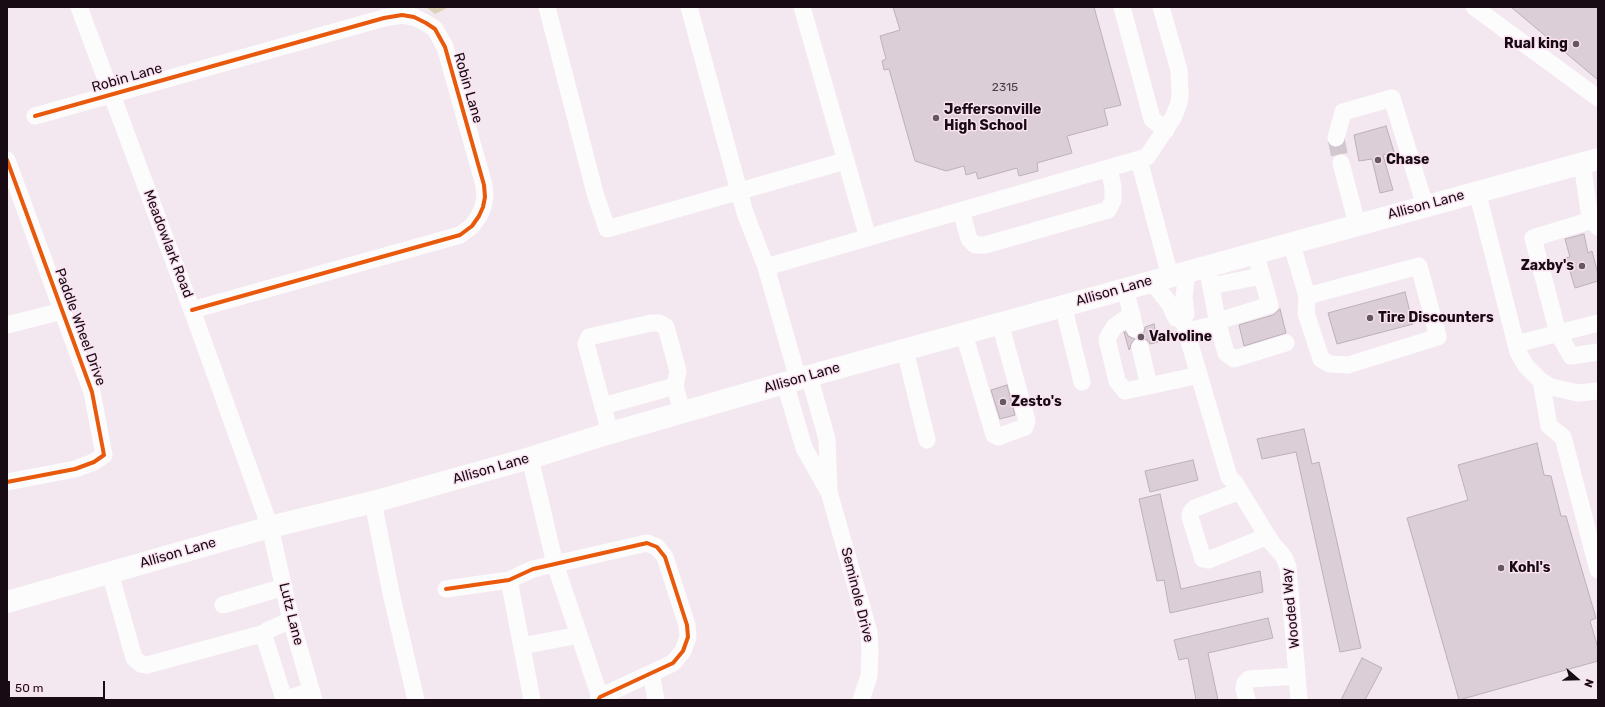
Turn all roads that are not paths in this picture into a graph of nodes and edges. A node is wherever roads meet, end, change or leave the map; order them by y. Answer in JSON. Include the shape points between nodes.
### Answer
{"nodes":[{"id":1,"x":79,"y":7,"type":"edge"},
{"id":2,"x":547,"y":7,"type":"edge"},
{"id":3,"x":689,"y":7,"type":"edge"},
{"id":4,"x":802,"y":7,"type":"edge"},
{"id":5,"x":1122,"y":7,"type":"edge"},
{"id":6,"x":1161,"y":7,"type":"edge"},
{"id":7,"x":1474,"y":7,"type":"edge"},
{"id":8,"x":111,"y":94,"type":"junction"},
{"id":9,"x":1598,"y":98,"type":"edge"},
{"id":10,"x":35,"y":116,"type":"dead end"},
{"id":11,"x":1166,"y":130,"type":"junction"},
{"id":12,"x":1336,"y":138,"type":"tunnel mouth"},
{"id":13,"x":1139,"y":160,"type":"junction"},
{"id":14,"x":845,"y":161,"type":"junction"},
{"id":15,"x":1590,"y":161,"type":"edge"},
{"id":16,"x":1341,"y":163,"type":"tunnel mouth"},
{"id":17,"x":8,"y":168,"type":"edge"},
{"id":18,"x":1109,"y":168,"type":"junction"},
{"id":19,"x":740,"y":191,"type":"junction"},
{"id":20,"x":1477,"y":191,"type":"junction"},
{"id":21,"x":1425,"y":206,"type":"junction"},
{"id":22,"x":961,"y":211,"type":"junction"},
{"id":23,"x":1595,"y":223,"type":"edge"},
{"id":24,"x":1357,"y":224,"type":"junction"},
{"id":25,"x":868,"y":238,"type":"junction"},
{"id":26,"x":1291,"y":242,"type":"junction"},
{"id":27,"x":1254,"y":252,"type":"junction"},
{"id":28,"x":766,"y":267,"type":"junction"},
{"id":29,"x":1185,"y":276,"type":"junction"},
{"id":30,"x":1261,"y":276,"type":"junction"},
{"id":31,"x":1125,"y":288,"type":"junction"},
{"id":32,"x":1307,"y":296,"type":"junction"},
{"id":33,"x":1063,"y":306,"type":"junction"},
{"id":34,"x":192,"y":310,"type":"junction"},
{"id":35,"x":62,"y":311,"type":"junction"},
{"id":36,"x":1598,"y":322,"type":"edge"},
{"id":37,"x":1000,"y":323,"type":"junction"},
{"id":38,"x":1218,"y":323,"type":"junction"},
{"id":39,"x":1184,"y":324,"type":"junction"},
{"id":40,"x":7,"y":325,"type":"edge"},
{"id":41,"x":1558,"y":333,"type":"junction"},
{"id":42,"x":964,"y":334,"type":"junction"},
{"id":43,"x":1286,"y":343,"type":"dead end"},
{"id":44,"x":1516,"y":344,"type":"junction"},
{"id":45,"x":1140,"y":347,"type":"dead end"},
{"id":46,"x":905,"y":350,"type":"junction"},
{"id":47,"x":1598,"y":352,"type":"edge"},
{"id":48,"x":1199,"y":375,"type":"junction"},
{"id":49,"x":798,"y":379,"type":"junction"},
{"id":50,"x":1540,"y":381,"type":"junction"},
{"id":51,"x":1082,"y":382,"type":"dead end"},
{"id":52,"x":675,"y":386,"type":"junction"},
{"id":53,"x":1149,"y":386,"type":"junction"},
{"id":54,"x":1598,"y":391,"type":"edge"},
{"id":55,"x":603,"y":406,"type":"junction"},
{"id":56,"x":682,"y":412,"type":"junction"},
{"id":57,"x":610,"y":433,"type":"junction"},
{"id":58,"x":927,"y":440,"type":"dead end"},
{"id":59,"x":530,"y":458,"type":"junction"},
{"id":60,"x":7,"y":482,"type":"edge"},
{"id":61,"x":1238,"y":487,"type":"junction"},
{"id":62,"x":829,"y":492,"type":"junction"},
{"id":63,"x":373,"y":502,"type":"junction"},
{"id":64,"x":270,"y":527,"type":"junction"},
{"id":65,"x":1268,"y":536,"type":"junction"},
{"id":66,"x":555,"y":564,"type":"junction"},
{"id":67,"x":1598,"y":570,"type":"edge"},
{"id":68,"x":110,"y":573,"type":"junction"},
{"id":69,"x":509,"y":580,"type":"junction"},
{"id":70,"x":284,"y":587,"type":"junction"},
{"id":71,"x":446,"y":589,"type":"dead end"},
{"id":72,"x":7,"y":601,"type":"edge"},
{"id":73,"x":223,"y":605,"type":"dead end"},
{"id":74,"x":291,"y":620,"type":"junction"},
{"id":75,"x":265,"y":633,"type":"junction"},
{"id":76,"x":579,"y":635,"type":"junction"},
{"id":77,"x":522,"y":646,"type":"junction"},
{"id":78,"x":651,"y":673,"type":"junction"},
{"id":79,"x":1297,"y":676,"type":"junction"},
{"id":80,"x":313,"y":695,"type":"edge"},
{"id":81,"x":599,"y":699,"type":"edge"},
{"id":82,"x":416,"y":700,"type":"edge"},
{"id":83,"x":532,"y":700,"type":"edge"},
{"id":84,"x":656,"y":700,"type":"edge"},
{"id":85,"x":862,"y":700,"type":"edge"},
{"id":86,"x":1247,"y":700,"type":"edge"},
{"id":87,"x":1299,"y":700,"type":"edge"}],
"edges":[{"from":1,"to":8,"type":"street","name":"Meadowlark Road"},
{"from":2,"to":19,"type":"street","via":[[606,229]]},
{"from":3,"to":19,"type":"street"},
{"from":4,"to":14,"type":"street"},
{"from":5,"to":11,"type":"street","via":[[1152,119]]},
{"from":6,"to":11,"type":"street","via":[[1179,70],[1180,84],[1177,110]]},
{"from":7,"to":9,"type":"street"},
{"from":8,"to":10,"type":"street","name":"Robin Lane"},
{"from":8,"to":34,"type":"street","name":"Meadowlark Road"},
{"from":8,"to":34,"type":"street","name":"Robin Lane","via":[[384,18],[414,17],[435,29],[445,47],[484,185],[483,207],[472,226],[460,235]]},
{"from":11,"to":13,"type":"street","via":[[1147,157]]},
{"from":12,"to":21,"type":"street","via":[[1343,112],[1392,98]]},
{"from":13,"to":18,"type":"street"},
{"from":13,"to":29,"type":"street"},
{"from":14,"to":19,"type":"street"},
{"from":14,"to":25,"type":"street"},
{"from":15,"to":20,"type":"main road","name":"Allison Lane"},
{"from":15,"to":23,"type":"street","via":[[1586,200]]},
{"from":16,"to":24,"type":"street"},
{"from":17,"to":35,"type":"street","name":"Paddle Wheel Drive"},
{"from":18,"to":22,"type":"street"},
{"from":18,"to":22,"type":"street","via":[[1113,200],[1108,210],[986,246],[975,245],[969,239]]},
{"from":19,"to":28,"type":"street","via":[[745,213]]},
{"from":20,"to":21,"type":"main road","name":"Allison Lane"},
{"from":20,"to":44,"type":"street"},
{"from":21,"to":24,"type":"main road","name":"Allison Lane"},
{"from":22,"to":25,"type":"street"},
{"from":23,"to":41,"type":"street","via":[[1533,238]]},
{"from":24,"to":26,"type":"main road","name":"Allison Lane"},
{"from":25,"to":28,"type":"street"},
{"from":26,"to":27,"type":"main road","name":"Allison Lane"},
{"from":26,"to":32,"type":"street"},
{"from":27,"to":29,"type":"main road","name":"Allison Lane"},
{"from":27,"to":30,"type":"street"},
{"from":28,"to":49,"type":"street"},
{"from":29,"to":30,"type":"street"},
{"from":29,"to":31,"type":"main road","name":"Allison Lane"},
{"from":29,"to":38,"type":"street"},
{"from":29,"to":39,"type":"street"},
{"from":29,"to":39,"type":"street","via":[[1168,303],[1176,318]]},
{"from":30,"to":38,"type":"street","via":[[1270,305]]},
{"from":31,"to":33,"type":"main road","name":"Allison Lane"},
{"from":31,"to":53,"type":"street","via":[[1133,322],[1114,328],[1107,339],[1113,367],[1117,381],[1125,391]]},
{"from":32,"to":32,"type":"street","via":[[1306,313],[1321,359],[1330,364],[1348,365],[1438,337],[1419,266]]},
{"from":33,"to":37,"type":"main road","name":"Allison Lane"},
{"from":33,"to":51,"type":"street"},
{"from":34,"to":64,"type":"street","name":"Meadowlark Road"},
{"from":35,"to":40,"type":"street"},
{"from":35,"to":60,"type":"street","name":"Paddle Wheel Drive","via":[[92,392],[104,454],[94,462],[75,469]]},
{"from":36,"to":41,"type":"street"},
{"from":37,"to":42,"type":"main road","name":"Allison Lane"},
{"from":37,"to":42,"type":"street","via":[[1027,422],[1025,427],[998,437],[994,435]]},
{"from":38,"to":39,"type":"street"},
{"from":38,"to":43,"type":"street","via":[[1226,353],[1234,359]]},
{"from":39,"to":48,"type":"street","name":"Wooded Way"},
{"from":41,"to":44,"type":"street"},
{"from":41,"to":47,"type":"street","via":[[1571,356]]},
{"from":42,"to":46,"type":"main road","name":"Allison Lane"},
{"from":44,"to":50,"type":"street","via":[[1526,366]]},
{"from":45,"to":53,"type":"street"},
{"from":46,"to":49,"type":"main road","name":"Allison Lane"},
{"from":46,"to":58,"type":"street"},
{"from":48,"to":53,"type":"street"},
{"from":48,"to":61,"type":"street","name":"Wooded Way","via":[[1229,477]]},
{"from":49,"to":56,"type":"main road","name":"Allison Lane"},
{"from":49,"to":62,"type":"street","name":"Seminole Drive","via":[[827,439]]},
{"from":49,"to":62,"type":"street","name":"Seminole Drive","via":[[804,448]]},
{"from":50,"to":54,"type":"street","via":[[1551,387],[1578,393]]},
{"from":50,"to":67,"type":"street","via":[[1549,426],[1563,437]]},
{"from":52,"to":55,"type":"street"},
{"from":52,"to":55,"type":"street","via":[[678,371],[666,327],[659,323],[651,322],[589,338],[586,344]]},
{"from":52,"to":56,"type":"street"},
{"from":55,"to":57,"type":"street"},
{"from":56,"to":57,"type":"main road","name":"Allison Lane"},
{"from":57,"to":59,"type":"main road","name":"Allison Lane"},
{"from":59,"to":63,"type":"main road","name":"Allison Lane"},
{"from":59,"to":66,"type":"street"},
{"from":61,"to":65,"type":"street","name":"Wooded Way"},
{"from":61,"to":65,"type":"street","via":[[1191,512],[1190,518],[1203,558],[1208,560]]},
{"from":62,"to":85,"type":"street","name":"Seminole Drive","via":[[869,632],[868,676]]},
{"from":63,"to":64,"type":"main road","name":"Allison Lane"},
{"from":63,"to":82,"type":"street"},
{"from":64,"to":68,"type":"main road","name":"Allison Lane"},
{"from":64,"to":70,"type":"street","name":"Lutz Lane"},
{"from":65,"to":79,"type":"street","name":"Wooded Way","via":[[1284,557],[1288,567]]},
{"from":66,"to":69,"type":"street","via":[[533,569]]},
{"from":66,"to":76,"type":"street"},
{"from":66,"to":78,"type":"street","via":[[647,543],[657,547],[665,557],[687,626],[688,637],[683,651],[673,663]]},
{"from":68,"to":72,"type":"main road","name":"Allison Lane"},
{"from":68,"to":75,"type":"street","via":[[134,658],[140,664],[147,665]]},
{"from":69,"to":71,"type":"street"},
{"from":69,"to":77,"type":"street"},
{"from":70,"to":73,"type":"street"},
{"from":70,"to":74,"type":"street","name":"Lutz Lane"},
{"from":74,"to":75,"type":"street"},
{"from":74,"to":80,"type":"street","name":"Lutz Lane"},
{"from":75,"to":80,"type":"street","via":[[283,696],[290,698]]},
{"from":76,"to":77,"type":"street"},
{"from":76,"to":81,"type":"street"},
{"from":77,"to":83,"type":"street"},
{"from":78,"to":81,"type":"street"},
{"from":78,"to":84,"type":"street"},
{"from":79,"to":86,"type":"street","via":[[1249,679],[1244,689]]},
{"from":79,"to":87,"type":"street","name":"Wooded Way"}]}
